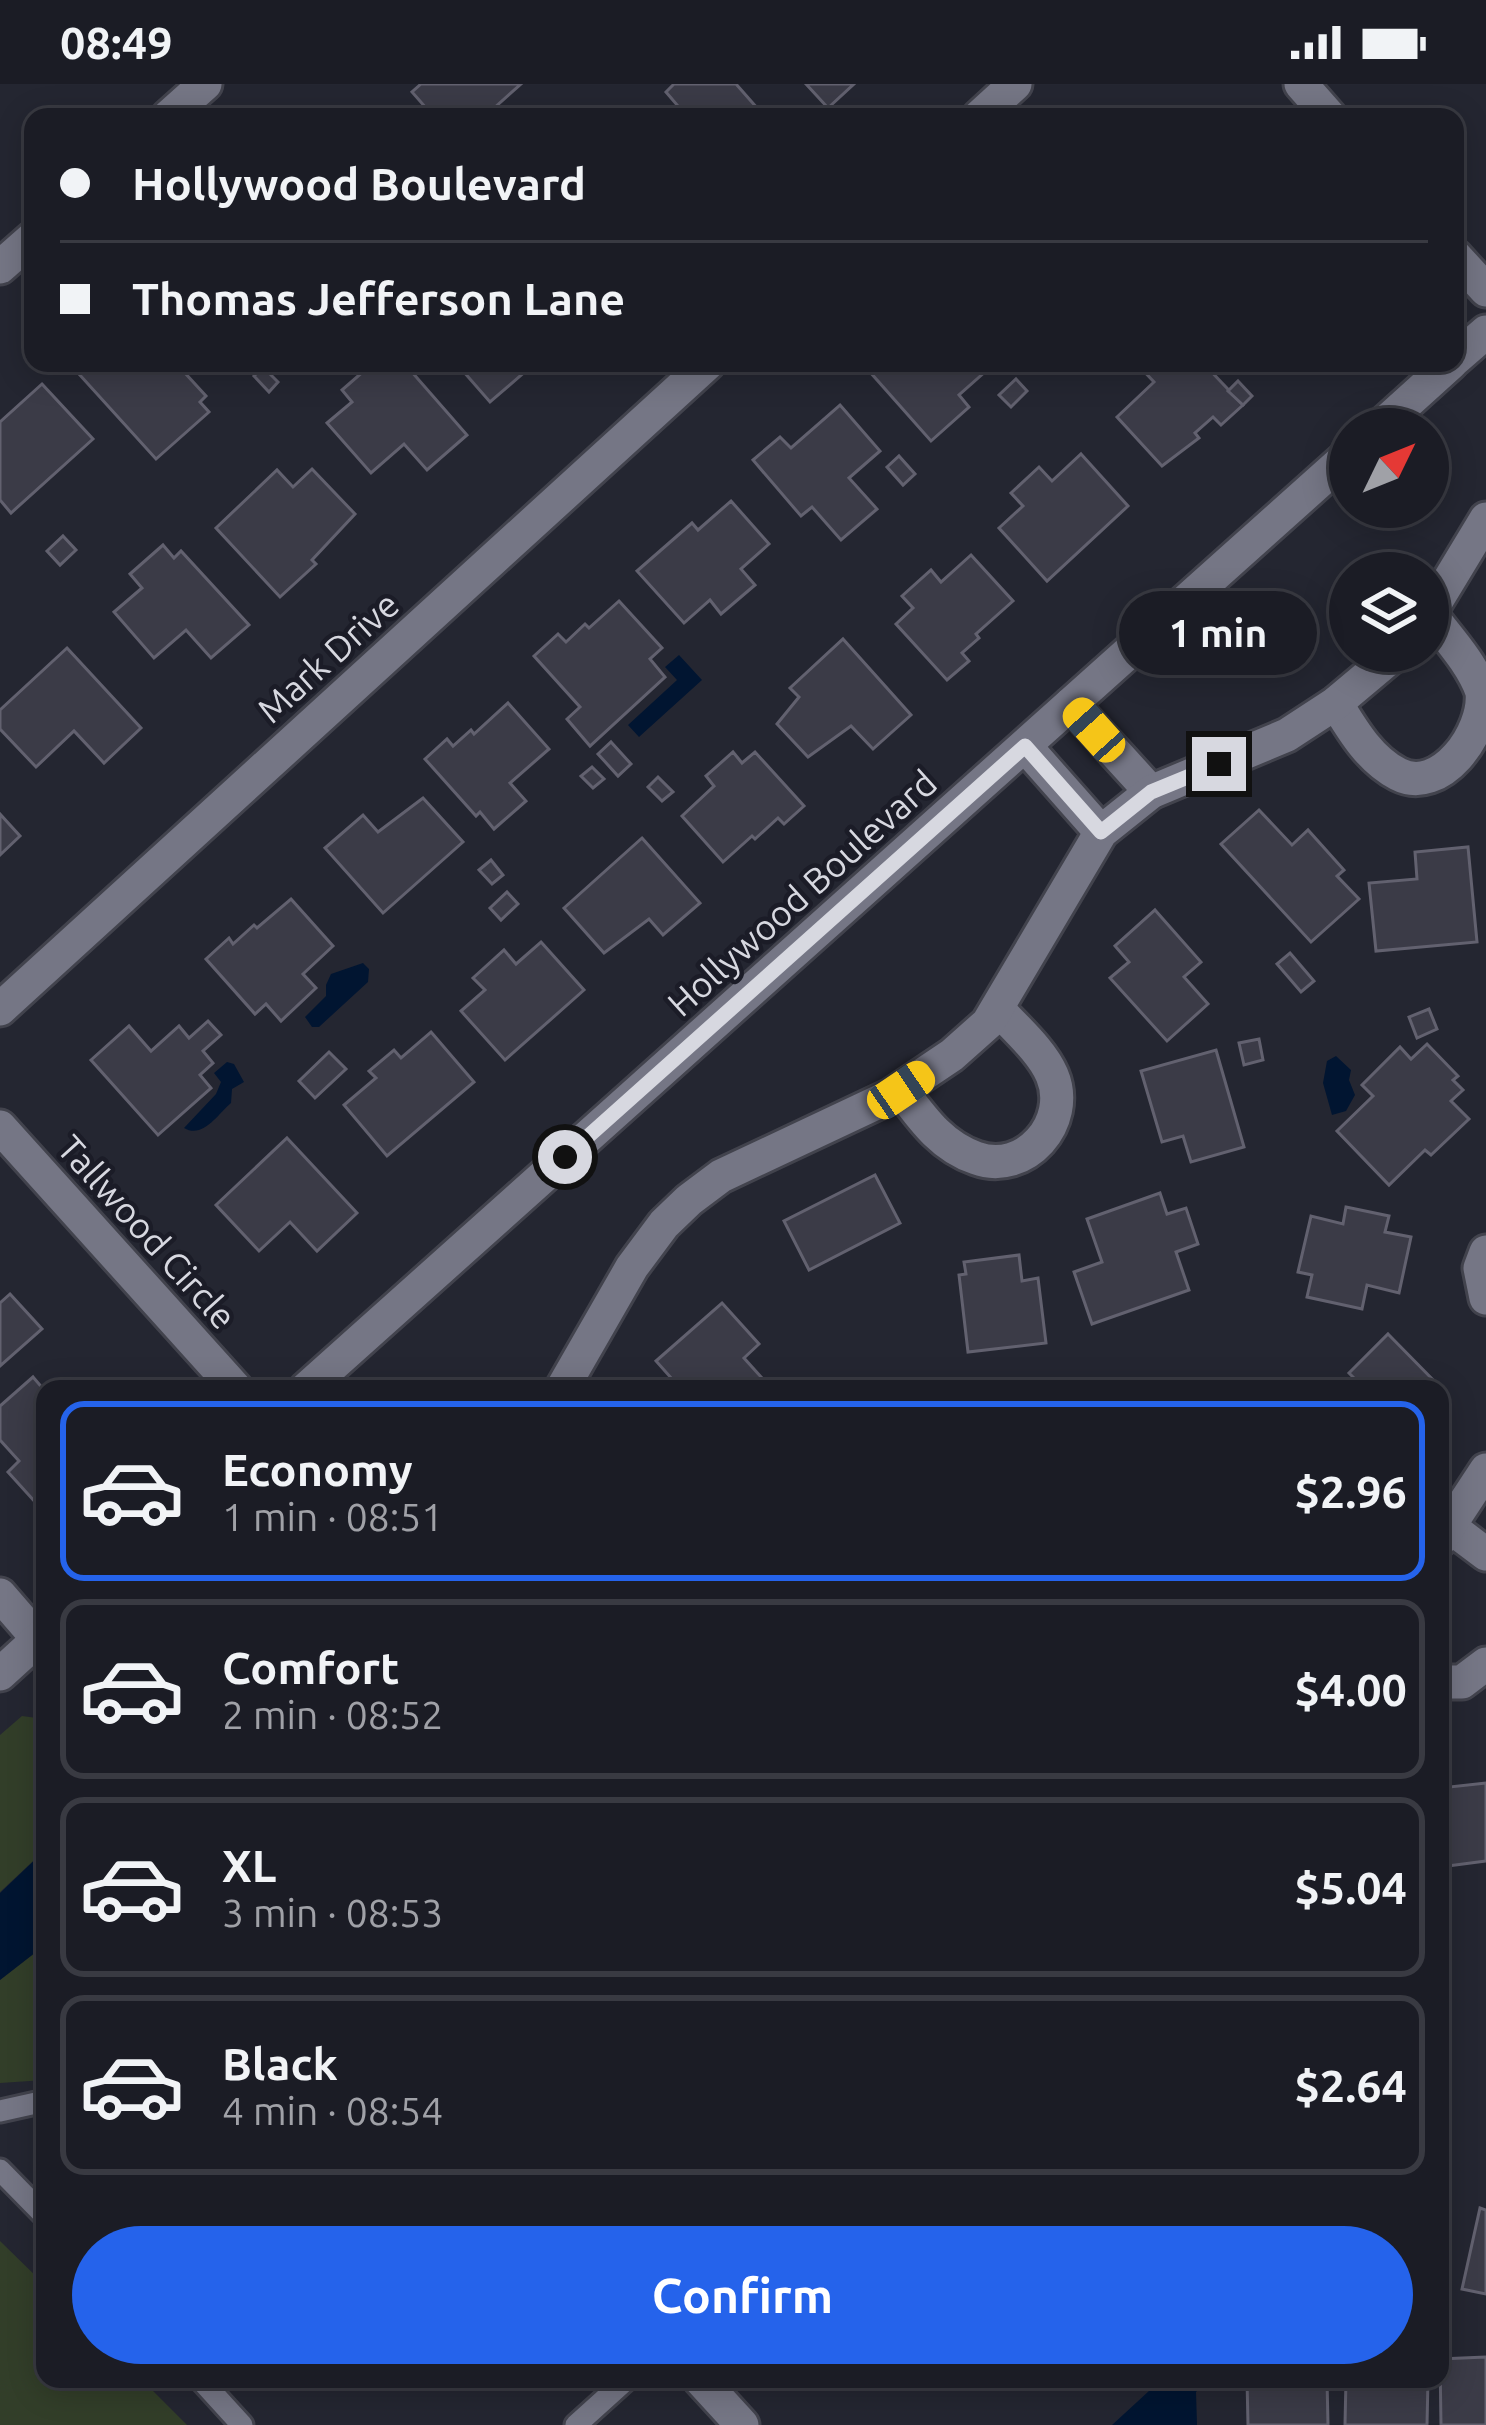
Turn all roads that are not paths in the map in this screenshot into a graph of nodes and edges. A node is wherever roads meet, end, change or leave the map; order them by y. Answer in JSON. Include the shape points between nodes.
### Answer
{"nodes":[{"id":1,"x":205,"y":84,"type":"edge"},
{"id":2,"x":1015,"y":84,"type":"edge"},
{"id":3,"x":1300,"y":84,"type":"edge"},
{"id":4,"x":178,"y":108,"type":"edge"},
{"id":5,"x":989,"y":108,"type":"edge"},
{"id":6,"x":1322,"y":108,"type":"edge"},
{"id":7,"x":24,"y":246,"type":"edge"},
{"id":8,"x":1464,"y":266,"type":"edge"},
{"id":9,"x":0,"y":267,"type":"edge"},
{"id":10,"x":1486,"y":290,"type":"edge"},
{"id":11,"x":698,"y":372,"type":"edge"},
{"id":12,"x":1441,"y":372,"type":"edge"},
{"id":13,"x":1401,"y":408,"type":"edge"},
{"id":14,"x":1329,"y":473,"type":"edge"},
{"id":15,"x":1486,"y":519,"type":"edge"},
{"id":16,"x":1449,"y":581,"type":"edge"},
{"id":17,"x":1449,"y":644,"type":"edge"},
{"id":18,"x":1373,"y":672,"type":"edge"},
{"id":19,"x":1336,"y":703,"type":"junction"},
{"id":20,"x":1071,"y":704,"type":"junction"},
{"id":21,"x":1025,"y":746,"type":"junction"},
{"id":22,"x":1151,"y":792,"type":"junction"},
{"id":23,"x":1101,"y":832,"type":"junction"},
{"id":24,"x":998,"y":1009,"type":"junction"},
{"id":25,"x":0,"y":1010,"type":"edge"},
{"id":26,"x":901,"y":1090,"type":"junction"},
{"id":27,"x":0,"y":1127,"type":"edge"},
{"id":28,"x":1486,"y":1252,"type":"edge"},
{"id":29,"x":1486,"y":1298,"type":"edge"},
{"id":30,"x":228,"y":1380,"type":"edge"},
{"id":31,"x":316,"y":1380,"type":"edge"},
{"id":32,"x":567,"y":1380,"type":"edge"},
{"id":33,"x":1486,"y":1470,"type":"edge"},
{"id":34,"x":1449,"y":1528,"type":"edge"},
{"id":35,"x":1449,"y":1536,"type":"edge"},
{"id":36,"x":1486,"y":1555,"type":"edge"},
{"id":37,"x":0,"y":1595,"type":"edge"},
{"id":38,"x":36,"y":1633,"type":"edge"},
{"id":39,"x":36,"y":1646,"type":"edge"},
{"id":40,"x":1486,"y":1664,"type":"edge"},
{"id":41,"x":0,"y":1674,"type":"edge"},
{"id":42,"x":1449,"y":1682,"type":"edge"},
{"id":43,"x":36,"y":2103,"type":"edge"},
{"id":44,"x":0,"y":2111,"type":"edge"},
{"id":45,"x":0,"y":2170,"type":"edge"},
{"id":46,"x":36,"y":2207,"type":"edge"},
{"id":47,"x":208,"y":2388,"type":"edge"},
{"id":48,"x":617,"y":2388,"type":"edge"},
{"id":49,"x":708,"y":2388,"type":"edge"},
{"id":50,"x":242,"y":2425,"type":"edge"},
{"id":51,"x":576,"y":2425,"type":"edge"},
{"id":52,"x":742,"y":2425,"type":"edge"}],
"edges":[{"from":1,"to":4,"type":"street"},
{"from":2,"to":5,"type":"street"},
{"from":3,"to":6,"type":"street"},
{"from":7,"to":9,"type":"street"},
{"from":8,"to":10,"type":"street"},
{"from":11,"to":25,"type":"street","name":"Mark Drive"},
{"from":12,"to":13,"type":"street"},
{"from":14,"to":20,"type":"street","name":"Hollywood Boulevard"},
{"from":15,"to":16,"type":"street"},
{"from":17,"to":19,"type":"street","via":[[1482,693],[1485,716],[1446,768],[1422,780],[1400,775],[1358,739]]},
{"from":18,"to":19,"type":"street"},
{"from":19,"to":22,"type":"street","via":[[1287,735]]},
{"from":20,"to":21,"type":"street","name":"Hollywood Boulevard"},
{"from":20,"to":22,"type":"street"},
{"from":21,"to":23,"type":"street"},
{"from":21,"to":31,"type":"street","name":"Hollywood Boulevard"},
{"from":22,"to":23,"type":"street"},
{"from":23,"to":24,"type":"street"},
{"from":24,"to":26,"type":"street"},
{"from":24,"to":26,"type":"street","via":[[1052,1075],[1048,1133],[1025,1155],[980,1160],[947,1144]]},
{"from":26,"to":32,"type":"street","via":[[721,1176],[689,1200],[632,1267]]},
{"from":27,"to":30,"type":"street","name":"Tallwood Circle"},
{"from":28,"to":29,"type":"street"},
{"from":33,"to":34,"type":"street"},
{"from":35,"to":36,"type":"street"},
{"from":37,"to":38,"type":"street"},
{"from":39,"to":41,"type":"street"},
{"from":40,"to":42,"type":"street"},
{"from":43,"to":44,"type":"lane"},
{"from":45,"to":46,"type":"lane"},
{"from":47,"to":50,"type":"lane"},
{"from":48,"to":51,"type":"lane"},
{"from":49,"to":52,"type":"street"}]}
